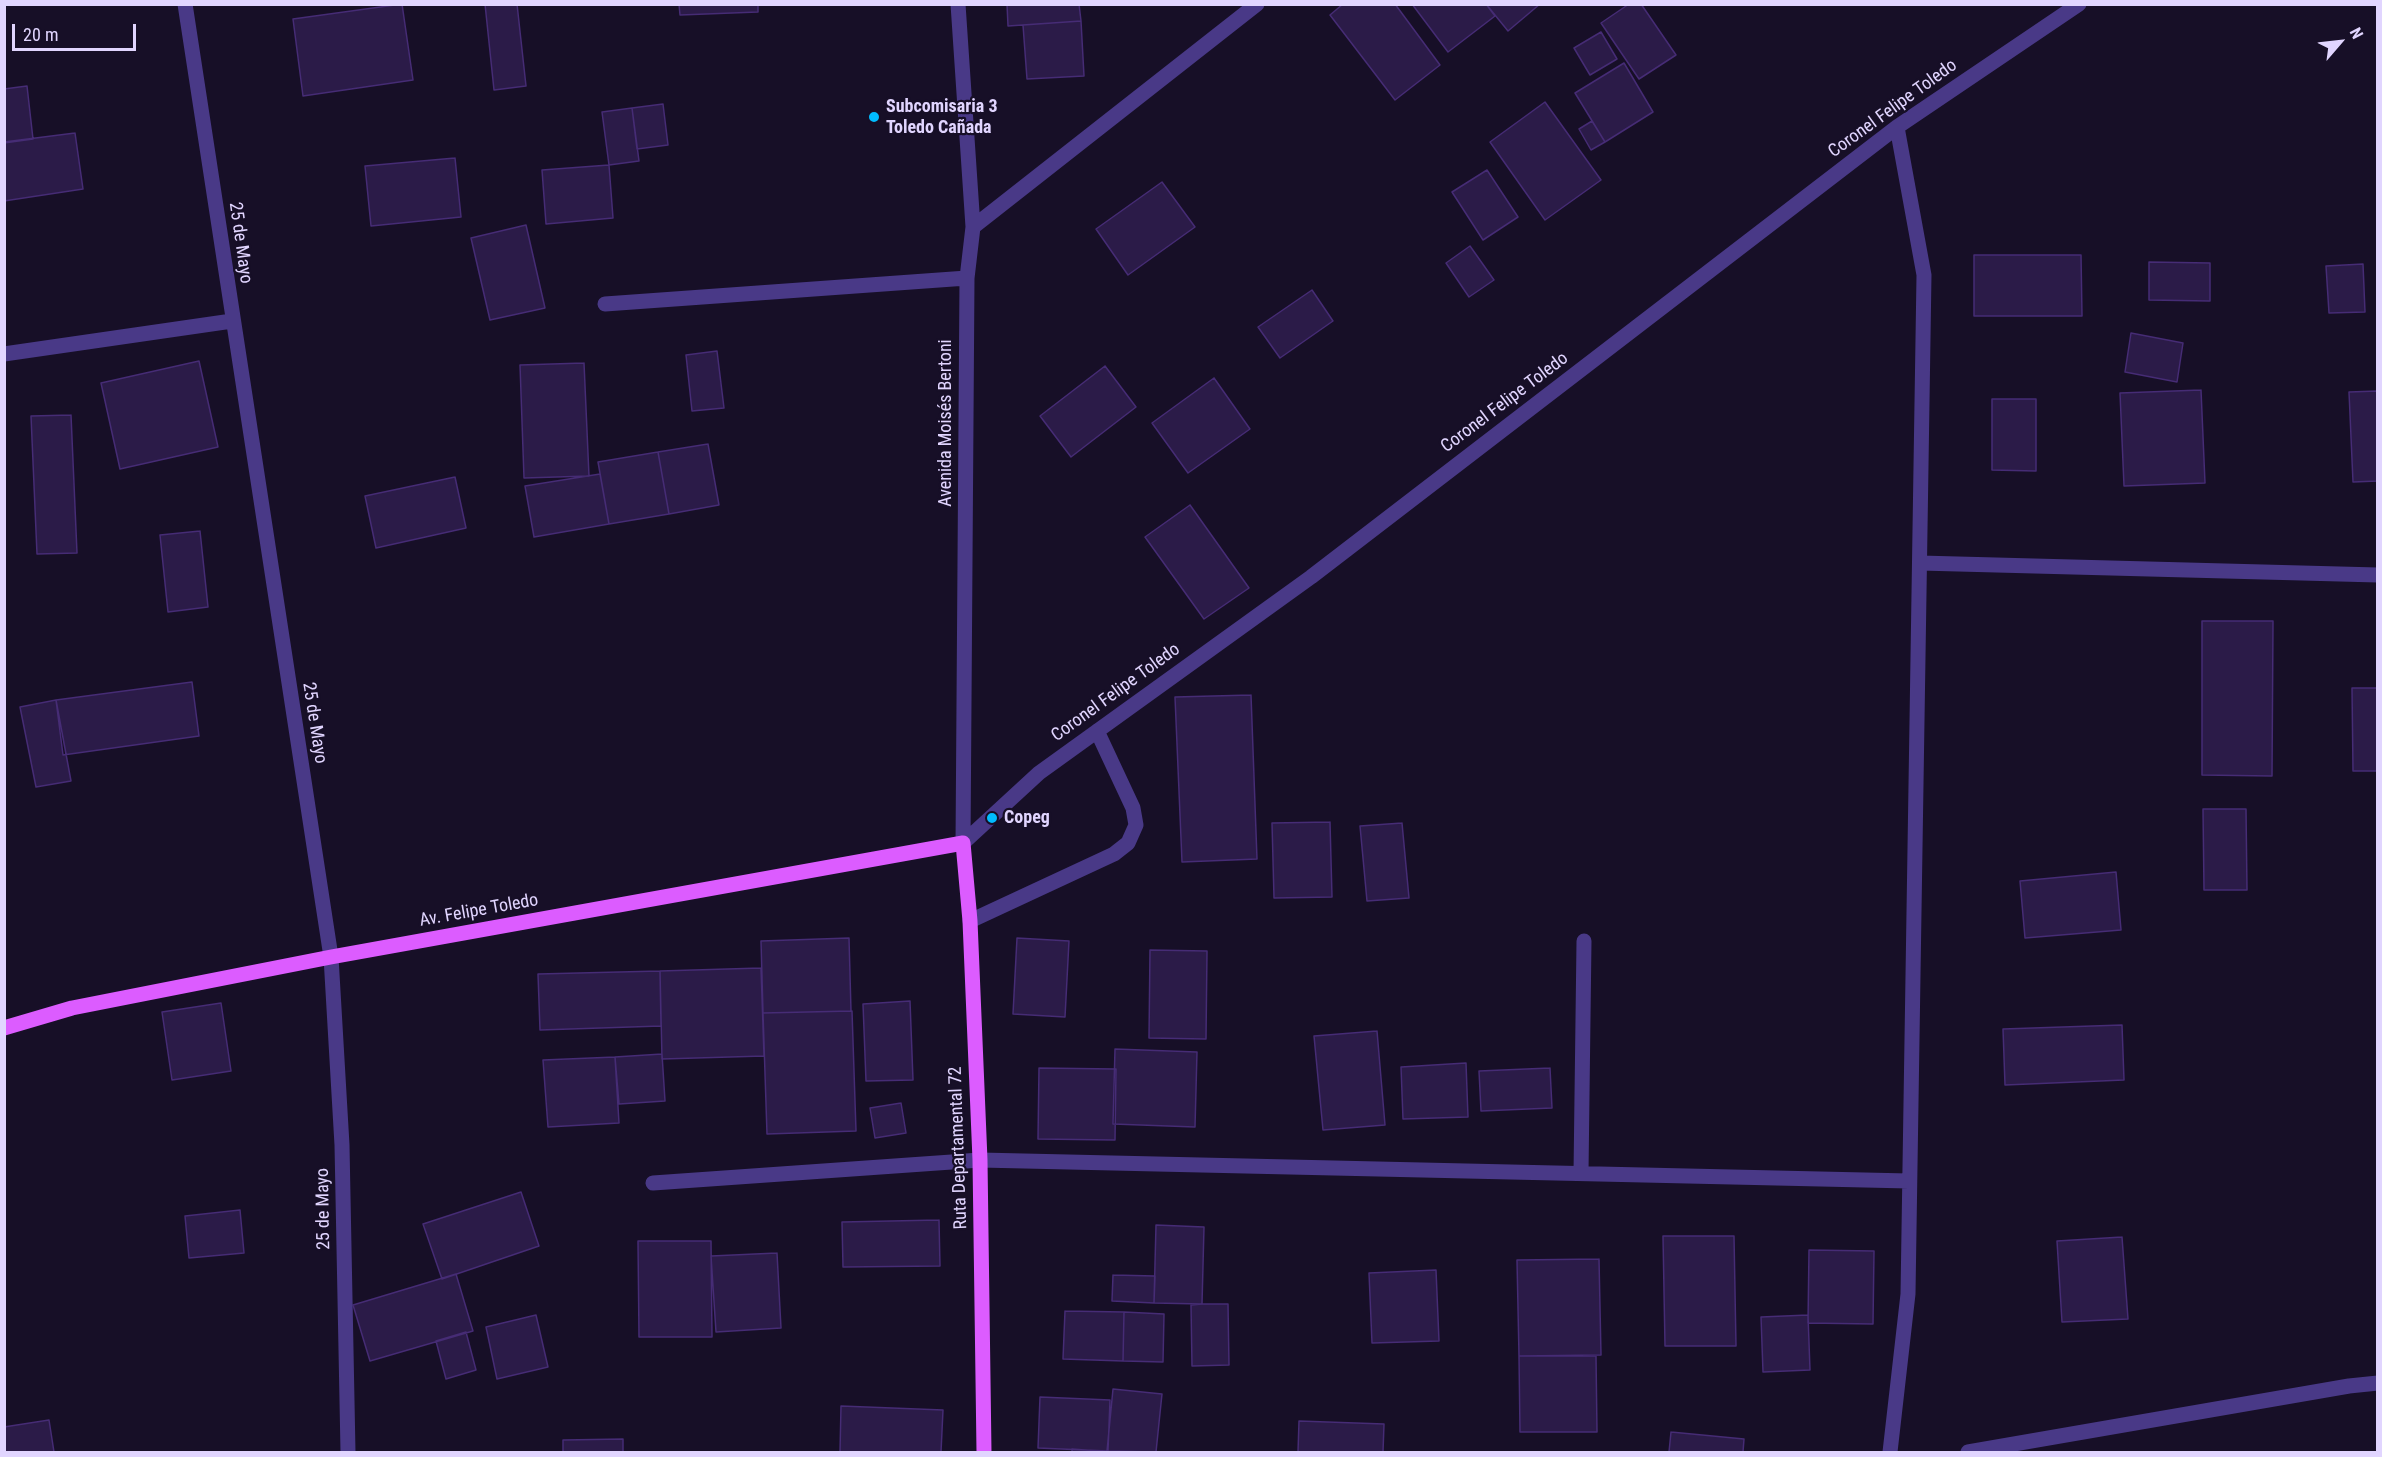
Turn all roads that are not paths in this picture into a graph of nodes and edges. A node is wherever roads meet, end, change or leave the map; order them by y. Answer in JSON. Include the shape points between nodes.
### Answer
{"nodes":[{"id":1,"x":185,"y":4,"type":"edge"},
{"id":2,"x":958,"y":4,"type":"edge"},
{"id":3,"x":1257,"y":4,"type":"edge"},
{"id":4,"x":2079,"y":4,"type":"edge"},
{"id":5,"x":1897,"y":127,"type":"junction"},
{"id":6,"x":973,"y":227,"type":"junction"},
{"id":7,"x":967,"y":278,"type":"junction"},
{"id":8,"x":605,"y":304,"type":"dead end"},
{"id":9,"x":232,"y":321,"type":"junction"},
{"id":10,"x":4,"y":354,"type":"edge"},
{"id":11,"x":1920,"y":563,"type":"junction"},
{"id":12,"x":2378,"y":575,"type":"edge"},
{"id":13,"x":1096,"y":731,"type":"junction"},
{"id":14,"x":963,"y":843,"type":"junction"},
{"id":15,"x":970,"y":921,"type":"junction"},
{"id":16,"x":1584,"y":940,"type":"dead end"},
{"id":17,"x":331,"y":957,"type":"junction"},
{"id":18,"x":4,"y":1028,"type":"edge"},
{"id":19,"x":980,"y":1160,"type":"junction"},
{"id":20,"x":1581,"y":1173,"type":"junction"},
{"id":21,"x":1909,"y":1181,"type":"junction"},
{"id":22,"x":653,"y":1183,"type":"dead end"},
{"id":23,"x":2378,"y":1383,"type":"edge"},
{"id":24,"x":348,"y":1452,"type":"edge"},
{"id":25,"x":984,"y":1452,"type":"edge"},
{"id":26,"x":1890,"y":1452,"type":"edge"},
{"id":27,"x":1968,"y":1452,"type":"edge"}],
"edges":[{"from":1,"to":9,"type":"street","name":"25 de Mayo"},
{"from":2,"to":6,"type":"street","name":"Avenida Moisés Bertoni"},
{"from":3,"to":6,"type":"street"},
{"from":4,"to":5,"type":"street","name":"Coronel Felipe Toledo"},
{"from":5,"to":11,"type":"street","via":[[1924,275]]},
{"from":5,"to":13,"type":"street","name":"Coronel Felipe Toledo","via":[[1320,570]]},
{"from":6,"to":7,"type":"street","name":"Avenida Moisés Bertoni"},
{"from":7,"to":8,"type":"street"},
{"from":7,"to":14,"type":"street","name":"Avenida Moisés Bertoni"},
{"from":9,"to":10,"type":"street"},
{"from":9,"to":17,"type":"street","name":"25 de Mayo"},
{"from":11,"to":12,"type":"street"},
{"from":11,"to":21,"type":"street"},
{"from":13,"to":14,"type":"street","name":"Coronel Felipe Toledo","via":[[1039,773]]},
{"from":13,"to":15,"type":"street","via":[[1132,808],[1136,825],[1128,843],[1114,854]]},
{"from":14,"to":15,"type":"main road","name":"Ruta Departamental 72"},
{"from":14,"to":17,"type":"main road","name":"Av. Felipe Toledo"},
{"from":15,"to":19,"type":"main road","name":"Ruta Departamental 72"},
{"from":16,"to":20,"type":"street"},
{"from":17,"to":18,"type":"main road","name":"Av. Felipe Toledo","via":[[72,1008]]},
{"from":17,"to":24,"type":"street","name":"25 de Mayo","via":[[342,1145]]},
{"from":19,"to":20,"type":"street"},
{"from":19,"to":22,"type":"street"},
{"from":19,"to":25,"type":"main road","name":"Ruta Departamental 72"},
{"from":20,"to":21,"type":"street"},
{"from":21,"to":26,"type":"street","via":[[1908,1294]]},
{"from":23,"to":27,"type":"street"}]}
